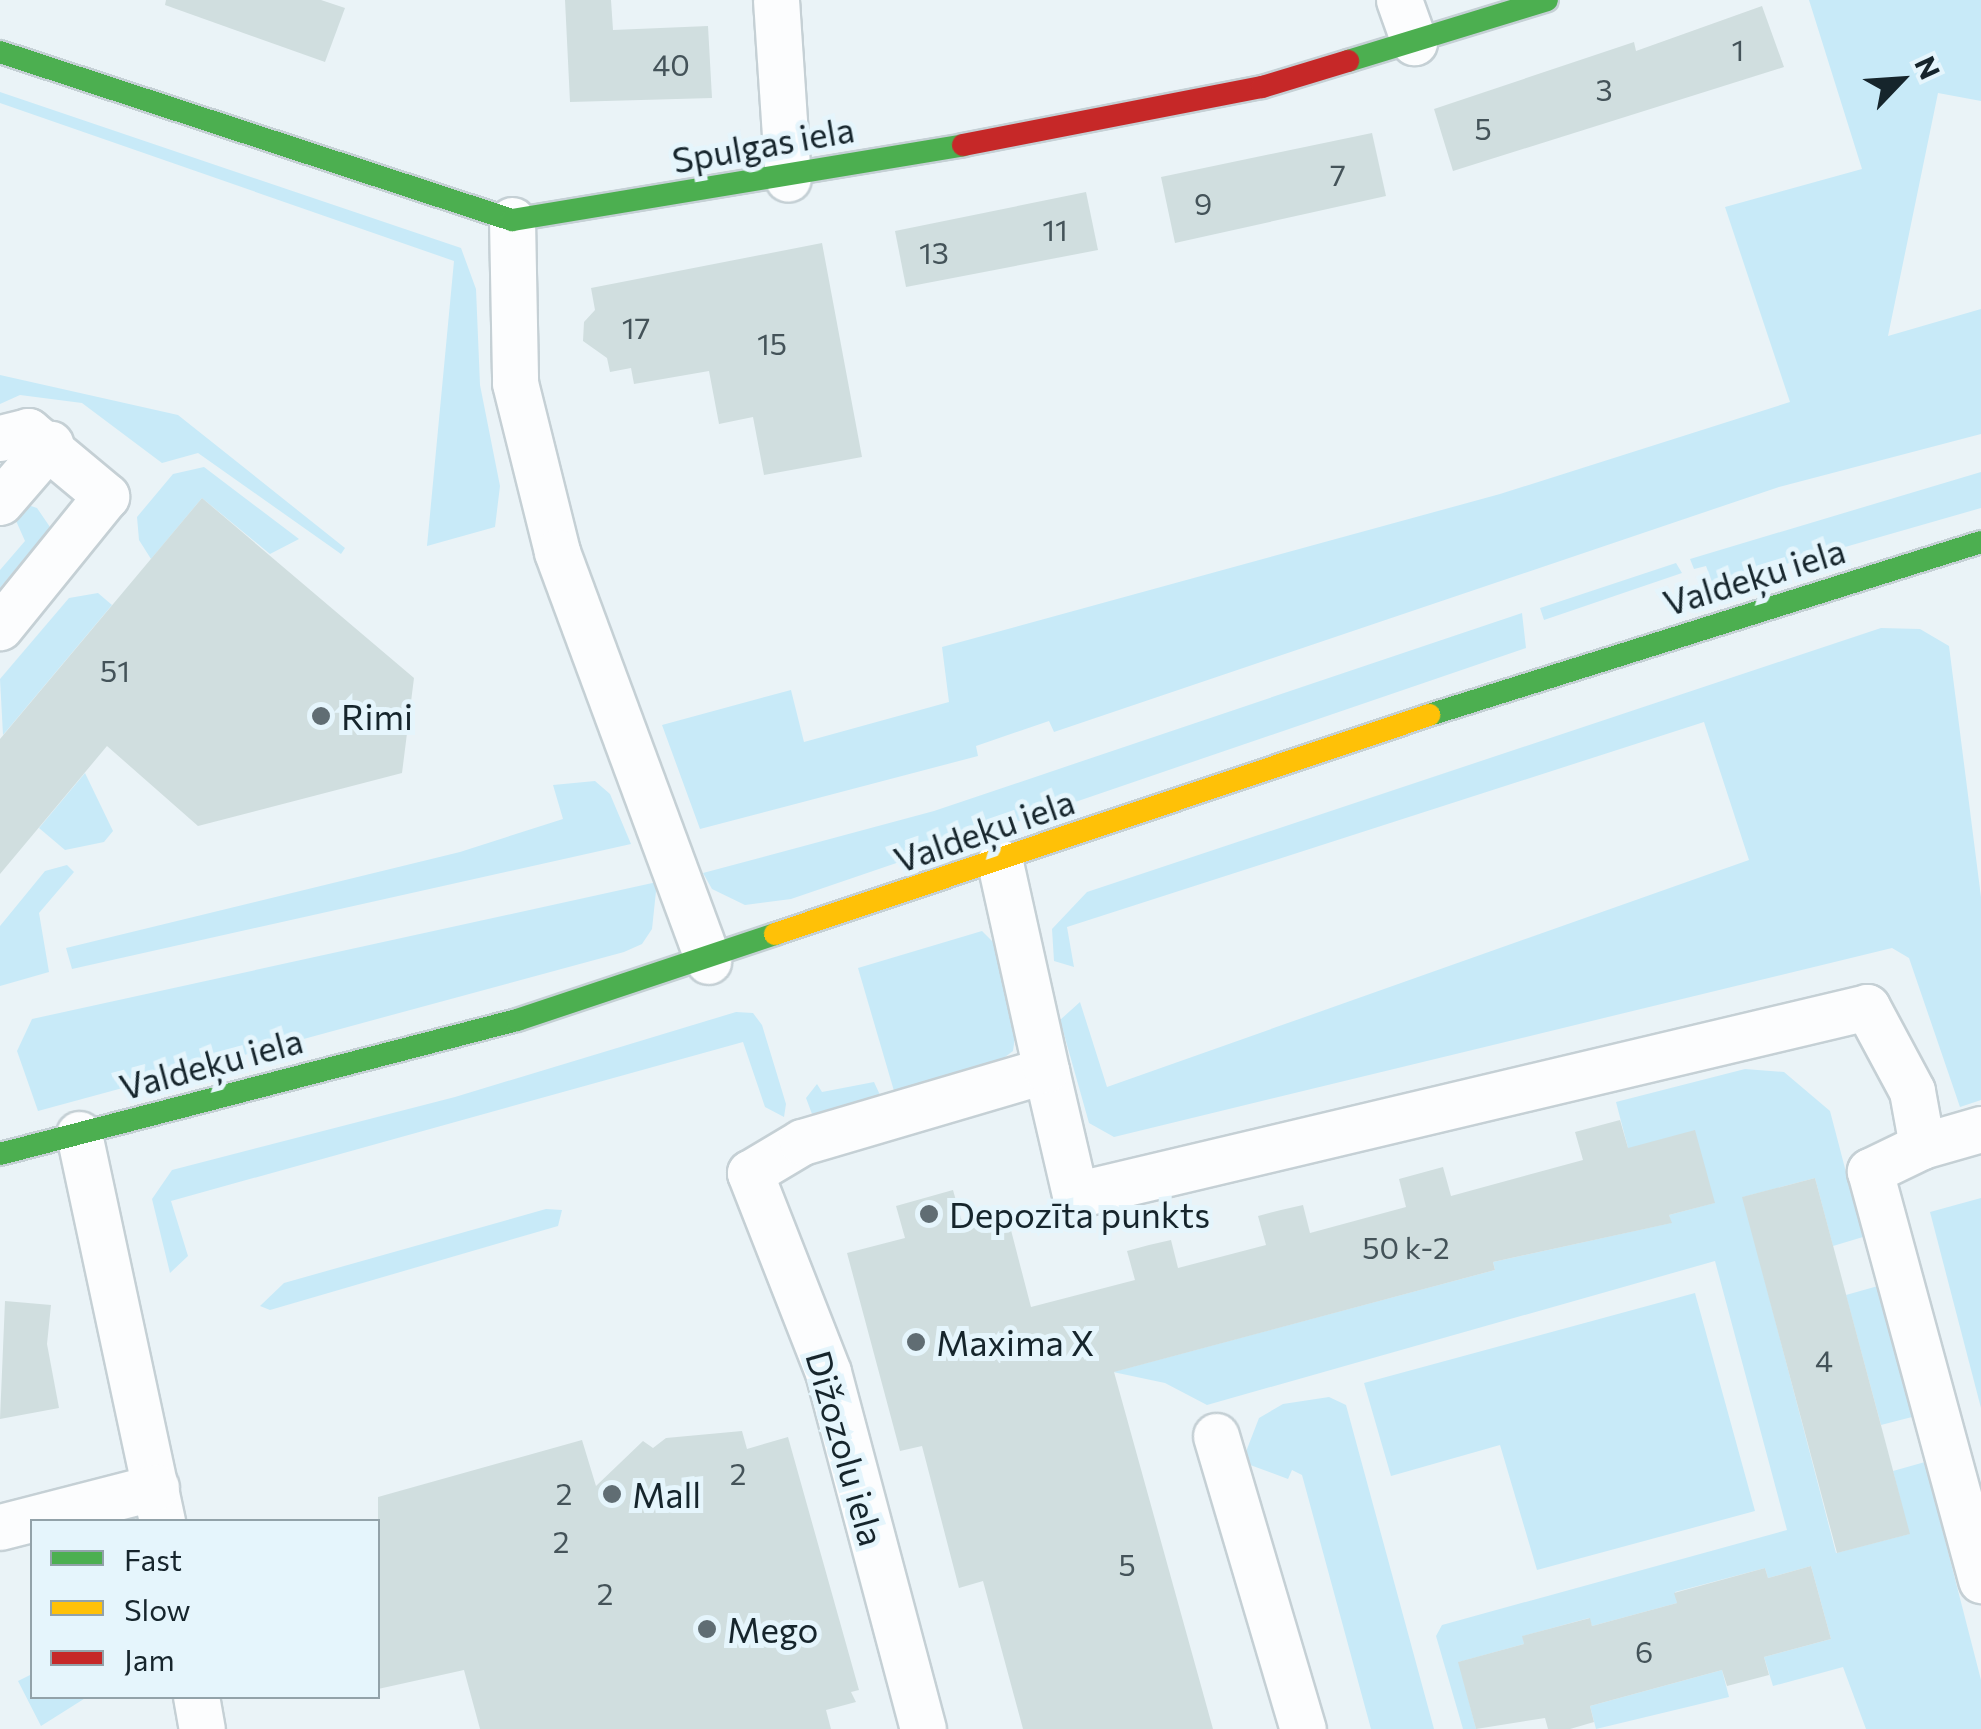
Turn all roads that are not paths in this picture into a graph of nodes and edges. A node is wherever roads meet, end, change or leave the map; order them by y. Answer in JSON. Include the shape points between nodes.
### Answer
{"nodes":[{"id":1,"x":776,"y":0,"type":"edge"},
{"id":2,"x":1547,"y":0,"type":"edge"},
{"id":3,"x":1407,"y":21,"type":"edge"},
{"id":4,"x":0,"y":52,"type":"edge"},
{"id":5,"x":788,"y":179,"type":"junction"},
{"id":6,"x":512,"y":220,"type":"junction"},
{"id":7,"x":0,"y":438,"type":"edge"},
{"id":8,"x":50,"y":444,"type":"junction"},
{"id":9,"x":0,"y":502,"type":"edge"},
{"id":10,"x":1981,"y":542,"type":"edge"},
{"id":11,"x":0,"y":627,"type":"edge"},
{"id":12,"x":1000,"y":862,"type":"junction"},
{"id":13,"x":708,"y":961,"type":"junction"},
{"id":14,"x":1046,"y":1070,"type":"junction"},
{"id":15,"x":1981,"y":1130,"type":"edge"},
{"id":16,"x":79,"y":1134,"type":"junction"},
{"id":17,"x":1922,"y":1146,"type":"junction"},
{"id":18,"x":0,"y":1154,"type":"edge"},
{"id":19,"x":1216,"y":1436,"type":"dead end"},
{"id":20,"x":159,"y":1504,"type":"edge"},
{"id":21,"x":55,"y":1519,"type":"edge"},
{"id":22,"x":30,"y":1523,"type":"edge"},
{"id":23,"x":0,"y":1527,"type":"edge"},
{"id":24,"x":1981,"y":1580,"type":"edge"},
{"id":25,"x":197,"y":1699,"type":"edge"},
{"id":26,"x":202,"y":1729,"type":"edge"},
{"id":27,"x":923,"y":1729,"type":"edge"},
{"id":28,"x":1303,"y":1729,"type":"edge"}],
"edges":[{"from":1,"to":5,"type":"street"},
{"from":2,"to":3,"type":"street","name":"Spulgas iela"},
{"from":3,"to":5,"type":"street","name":"Spulgas iela","via":[[1262,87]]},
{"from":4,"to":6,"type":"street","name":"Spulgas iela"},
{"from":5,"to":6,"type":"street","name":"Spulgas iela"},
{"from":6,"to":13,"type":"street","via":[[515,383],[557,552]]},
{"from":7,"to":8,"type":"street","via":[[28,431]]},
{"from":8,"to":9,"type":"street"},
{"from":8,"to":11,"type":"street","via":[[106,496]]},
{"from":10,"to":12,"type":"street","name":"Valdeķu iela","via":[[1499,692]]},
{"from":12,"to":13,"type":"street","name":"Valdeķu iela"},
{"from":12,"to":14,"type":"street"},
{"from":13,"to":16,"type":"street","name":"Valdeķu iela","via":[[517,1020]]},
{"from":14,"to":17,"type":"street","via":[[1075,1196],[1867,1007],[1912,1090]]},
{"from":14,"to":27,"type":"street","name":"Dižozolu iela","via":[[802,1142],[750,1173],[828,1372]]},
{"from":15,"to":17,"type":"street"},
{"from":16,"to":18,"type":"street","name":"Valdeķu iela"},
{"from":16,"to":20,"type":"street"},
{"from":17,"to":24,"type":"street","via":[[1870,1171]]},
{"from":19,"to":28,"type":"street"},
{"from":20,"to":21,"type":"street"},
{"from":22,"to":23,"type":"street"},
{"from":25,"to":26,"type":"street"}]}
